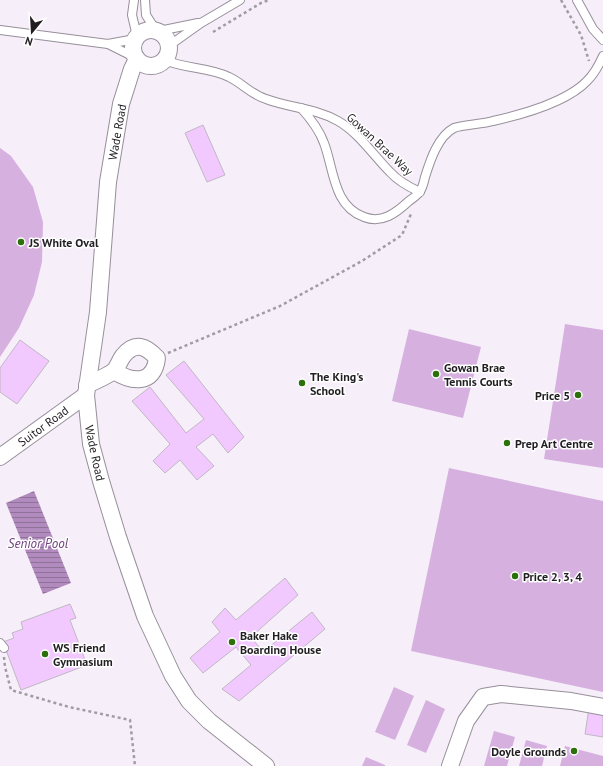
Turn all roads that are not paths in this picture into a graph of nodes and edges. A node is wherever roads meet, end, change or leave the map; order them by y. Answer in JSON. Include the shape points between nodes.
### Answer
{"nodes":[{"id":1,"x":134,"y":0,"type":"edge"},
{"id":2,"x":145,"y":0,"type":"edge"},
{"id":3,"x":240,"y":0,"type":"edge"},
{"id":4,"x":577,"y":0,"type":"edge"},
{"id":5,"x":201,"y":23,"type":"junction"},
{"id":6,"x":0,"y":30,"type":"edge"},
{"id":7,"x":157,"y":30,"type":"junction"},
{"id":8,"x":136,"y":38,"type":"junction"},
{"id":9,"x":603,"y":40,"type":"edge"},
{"id":10,"x":108,"y":44,"type":"junction"},
{"id":11,"x":603,"y":56,"type":"edge"},
{"id":12,"x":163,"y":57,"type":"junction"},
{"id":13,"x":137,"y":59,"type":"junction"},
{"id":14,"x":125,"y":90,"type":"junction"},
{"id":15,"x":301,"y":108,"type":"junction"},
{"id":16,"x":420,"y":192,"type":"junction"},
{"id":17,"x":114,"y":371,"type":"junction"},
{"id":18,"x":87,"y":390,"type":"junction"},
{"id":19,"x":0,"y":457,"type":"edge"},
{"id":20,"x":603,"y":707,"type":"edge"},
{"id":21,"x":266,"y":766,"type":"edge"},
{"id":22,"x":450,"y":766,"type":"edge"}],
"edges":[{"from":1,"to":8,"type":"lane","via":[[132,15]]},
{"from":2,"to":7,"type":"lane","via":[[146,15]]},
{"from":3,"to":5,"type":"lane"},
{"from":4,"to":9,"type":"lane","via":[[593,29]]},
{"from":5,"to":7,"type":"lane"},
{"from":5,"to":12,"type":"lane"},
{"from":6,"to":10,"type":"lane"},
{"from":7,"to":8,"type":"street","via":[[145,30]]},
{"from":7,"to":12,"type":"street","via":[[166,37]]},
{"from":8,"to":10,"type":"lane"},
{"from":8,"to":13,"type":"street","via":[[133,49]]},
{"from":10,"to":13,"type":"lane"},
{"from":11,"to":16,"type":"lane","name":"Gowan Brae Way","via":[[586,82],[566,96],[529,112],[492,122],[454,128],[440,141],[430,160]]},
{"from":12,"to":13,"type":"street","via":[[144,65]]},
{"from":12,"to":14,"type":"street"},
{"from":12,"to":15,"type":"lane","name":"Gowan Brae Way","via":[[176,65],[199,68],[230,77],[264,99]]},
{"from":13,"to":14,"type":"street","name":"Wade Road"},
{"from":14,"to":18,"type":"street","name":"Wade Road","via":[[108,182],[98,312]]},
{"from":15,"to":16,"type":"lane","name":"Gowan Brae Way","via":[[327,115],[340,122],[351,130],[391,173],[407,186]]},
{"from":15,"to":16,"type":"lane","via":[[319,131],[339,196],[348,208],[363,217],[375,220],[387,218]]},
{"from":17,"to":17,"type":"street","via":[[134,380],[145,378],[156,366],[157,358],[151,351],[142,347],[134,348],[124,355]]},
{"from":17,"to":18,"type":"street","name":"Suitor Road"},
{"from":18,"to":19,"type":"street","name":"Suitor Road"},
{"from":18,"to":21,"type":"street","name":"Wade Road","via":[[91,444],[101,481],[145,616],[170,669],[189,700],[209,721]]},
{"from":20,"to":22,"type":"street","via":[[501,694],[483,697],[466,721]]}]}
